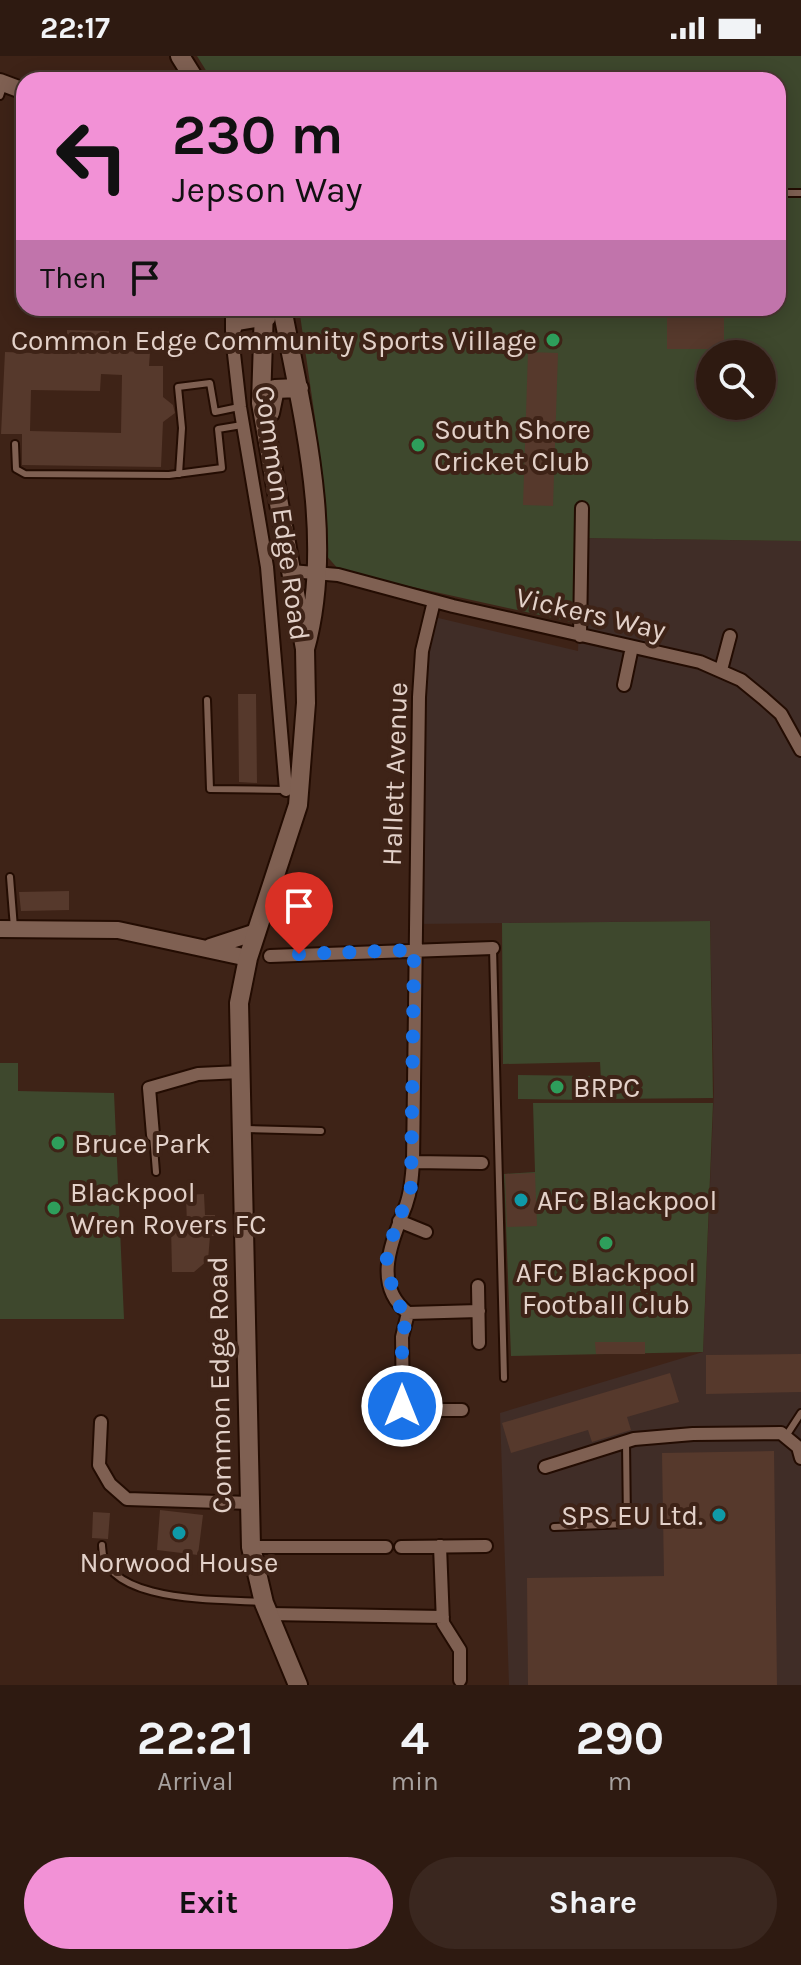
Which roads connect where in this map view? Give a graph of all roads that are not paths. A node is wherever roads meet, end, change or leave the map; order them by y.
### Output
1 (232, 316) edge
2 (258, 316) edge
3 (263, 316) edge
4 (284, 316) edge
5 (232, 331) junction
6 (299, 388) junction
7 (240, 407) junction
8 (242, 425) junction
9 (15, 444) dead end
10 (273, 465) junction
11 (179, 474) junction
12 (582, 508) dead end
13 (291, 571) junction
14 (316, 573) junction
15 (338, 575) junction
16 (434, 601) junction
17 (580, 636) junction
18 (730, 636) dead end
19 (632, 647) junction
20 (305, 649) junction
21 (721, 670) junction
22 (624, 685) dead end
23 (207, 700) dead end
24 (280, 703) junction
25 (306, 703) junction
26 (801, 750) edge
27 (286, 790) joint
28 (10, 877) dead end
29 (7, 929) edge
30 (256, 932) junction
31 (205, 948) junction
32 (493, 948) joint
33 (414, 950) junction
34 (270, 956) dead end
35 (248, 958) junction
36 (240, 1072) junction
37 (241, 1129) junction
38 (321, 1131) dead end
39 (153, 1135) joint
40 (413, 1162) junction
41 (482, 1163) dead end
42 (156, 1172) dead end
43 (399, 1221) junction
44 (426, 1232) dead end
45 (478, 1286) dead end
46 (479, 1311) junction
47 (408, 1313) junction
48 (479, 1343) dead end
49 (504, 1378) dead end
50 (462, 1410) dead end
51 (801, 1413) edge
52 (101, 1422) dead end
53 (786, 1436) junction
54 (626, 1442) junction
55 (800, 1450) edge
56 (545, 1467) dead end
57 (250, 1503) junction
58 (554, 1527) dead end
59 (102, 1545) dead end
60 (440, 1546) junction
61 (486, 1546) dead end
62 (251, 1547) junction
63 (386, 1547) dead end
64 (401, 1547) dead end
65 (267, 1608) junction
66 (443, 1617) junction
67 (460, 1680) dead end
68 (298, 1685) edge

1 - 5 street, Common Edge Road
2 - 5 street, Common Edge Road
3 - 10 main road, Common Edge Road
4 - 6 main road, Common Edge Road
5 - 7 street, Common Edge Road
6 - 10 main road
6 - 14 main road, Common Edge Road
7 - 8 street, Common Edge Road
7 - 11 lane
8 - 11 lane
8 - 24 street, Common Edge Road
9 - 11 lane
10 - 13 main road, Common Edge Road
12 - 17 street
13 - 14 street
13 - 20 main road, Common Edge Road
14 - 15 street, Vickers Way
14 - 15 street
14 - 20 main road, Common Edge Road
15 - 16 street, Vickers Way
16 - 17 street, Vickers Way
16 - 33 street, Hallett Avenue
17 - 19 street, Vickers Way
18 - 21 street
19 - 21 street, Vickers Way
19 - 22 street
20 - 25 main road, Common Edge Road
21 - 26 street, Vickers Way
23 - 27 lane
24 - 25 street
24 - 27 street, Common Edge Road
25 - 30 main road, Common Edge Road
28 - 29 lane
29 - 31 street
30 - 31 street
30 - 35 main road, Common Edge Road
31 - 35 street
32 - 33 street
32 - 49 lane
33 - 34 street
33 - 40 street, Hallett Avenue
35 - 36 main road, Common Edge Road
36 - 37 main road, Common Edge Road
36 - 39 street
37 - 38 lane
37 - 57 main road, Common Edge Road
39 - 42 lane
40 - 41 street
40 - 43 street, Hallett Avenue
43 - 44 street
43 - 47 street, Hallett Avenue
45 - 46 street
46 - 47 street
46 - 48 street
47 - 50 street
51 - 53 lane
52 - 57 street
53 - 54 street
53 - 55 street
54 - 56 street
54 - 58 lane
57 - 62 main road, Common Edge Road
59 - 65 lane
60 - 61 street
60 - 64 street
60 - 66 street
62 - 63 street, Common Edge Road
62 - 65 main road, Common Edge Road
65 - 66 street
65 - 68 main road, Common Edge Road
66 - 67 street

